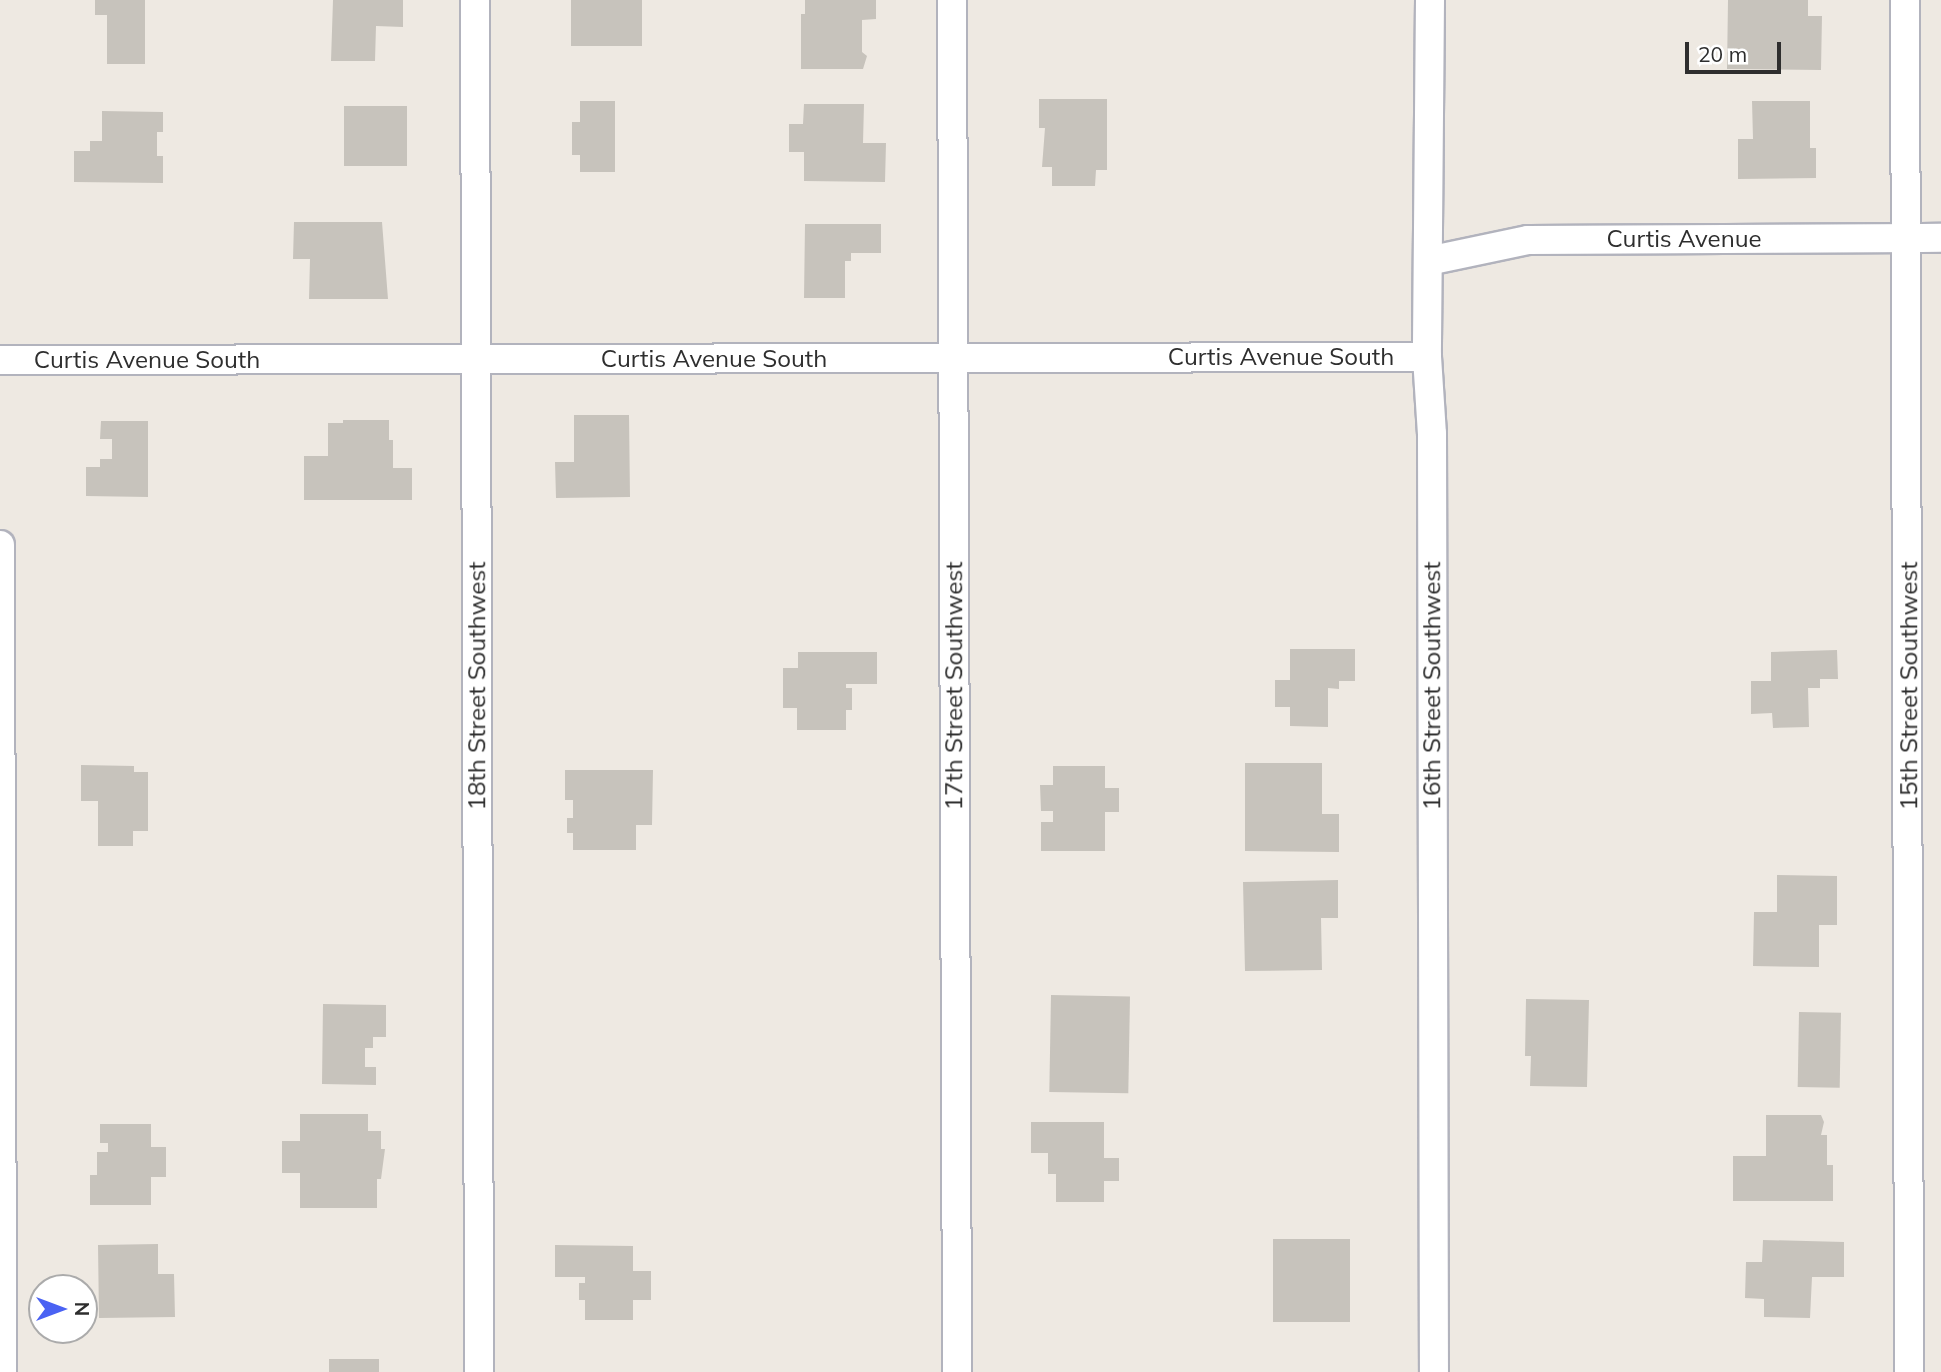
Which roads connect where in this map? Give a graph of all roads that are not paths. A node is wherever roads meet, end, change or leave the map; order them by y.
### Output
1 (475, 0) edge
2 (952, 0) edge
3 (1430, 0) edge
4 (1905, 0) edge
5 (1908, 238) junction
6 (1941, 238) edge
7 (1428, 261) junction
8 (1427, 357) junction
9 (953, 358) junction
10 (475, 359) junction
11 (0, 360) edge
12 (0, 545) edge
13 (2, 1372) edge
14 (479, 1372) edge
15 (957, 1372) edge
16 (1434, 1372) edge
17 (1909, 1372) edge

1 - 10 street, 18th Street Southwest
2 - 9 street, 17th Street Southwest
3 - 7 street, 16th Street Southwest
4 - 5 street, 15th Street Southwest
5 - 6 street, Curtis Avenue
5 - 7 street, Curtis Avenue
5 - 17 street, 15th Street Southwest
7 - 8 street, 16th Street Southwest
8 - 9 street, Curtis Avenue South
8 - 16 street, 16th Street Southwest
9 - 10 street, Curtis Avenue South
9 - 15 street, 17th Street Southwest
10 - 11 street, Curtis Avenue South
10 - 14 street, 18th Street Southwest
12 - 13 street

